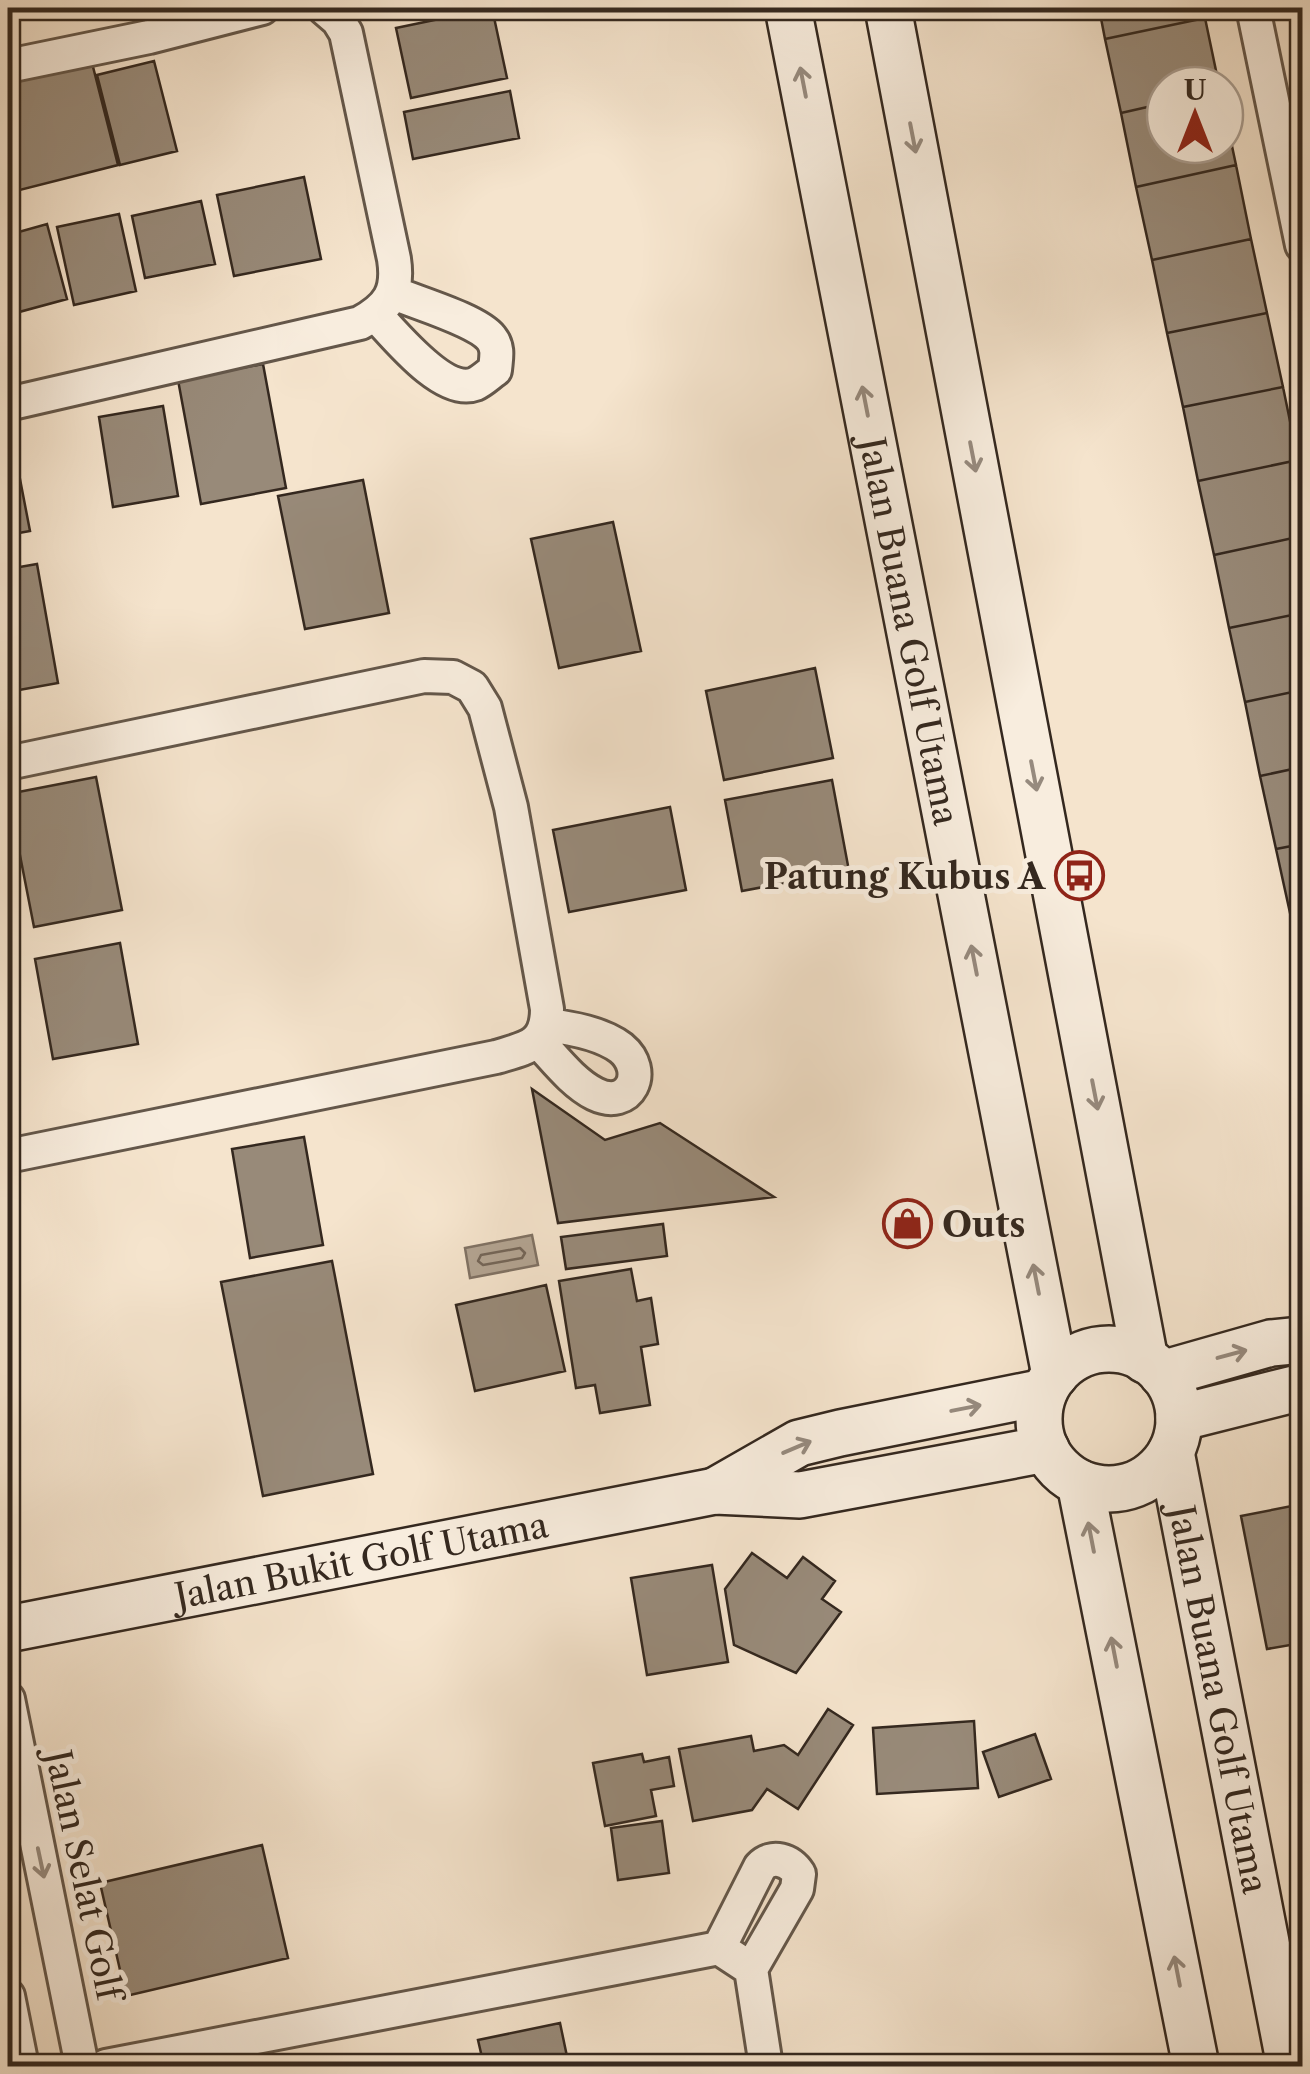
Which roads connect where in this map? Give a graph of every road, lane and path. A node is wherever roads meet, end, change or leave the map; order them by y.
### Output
1 (262, 8) edge
2 (788, 8) edge
3 (888, 8) edge
4 (1253, 8) edge
5 (339, 12) edge
6 (8, 66) edge
7 (1293, 147) edge
8 (1302, 246) edge
9 (8, 404) edge
10 (8, 763) edge
11 (8, 1156) edge
12 (1302, 1340) edge
13 (1154, 1367) junction
14 (1050, 1383) junction
15 (1302, 1388) edge
16 (1175, 1435) junction
17 (1046, 1449) junction
18 (1080, 1483) junction
19 (715, 1492) junction
20 (8, 1629) edge
21 (8, 1699) edge
22 (719, 1948) junction
23 (750, 1968) junction
24 (8, 1996) edge
25 (22, 2066) edge
26 (82, 2066) edge
27 (106, 2066) edge
28 (766, 2066) edge
29 (1196, 2066) edge
30 (1290, 2066) edge

1 - 6 street
14 -> 2 main road, Jalan Buana Golf Utama
3 -> 13 main road
4 - 7 street
5 - 9 street
7 - 8 street
10 - 11 street
13 -> 12 main road
13 - 14 main road
13 - 16 main road
14 - 17 main road
19 -> 14 main road, Jalan Bukit Golf Utama
15 - 16 main road
16 - 18 main road
16 - 30 main road, Jalan Buana Golf Utama
17 - 18 main road
17 - 19 main road, Jalan Bukit Golf Utama
29 -> 18 main road
19 - 20 main road, Jalan Bukit Golf Utama
21 -> 26 street, Jalan Selat Golf
22 - 23 street
22 - 23 street
22 - 27 street
23 - 28 street
24 - 25 street

